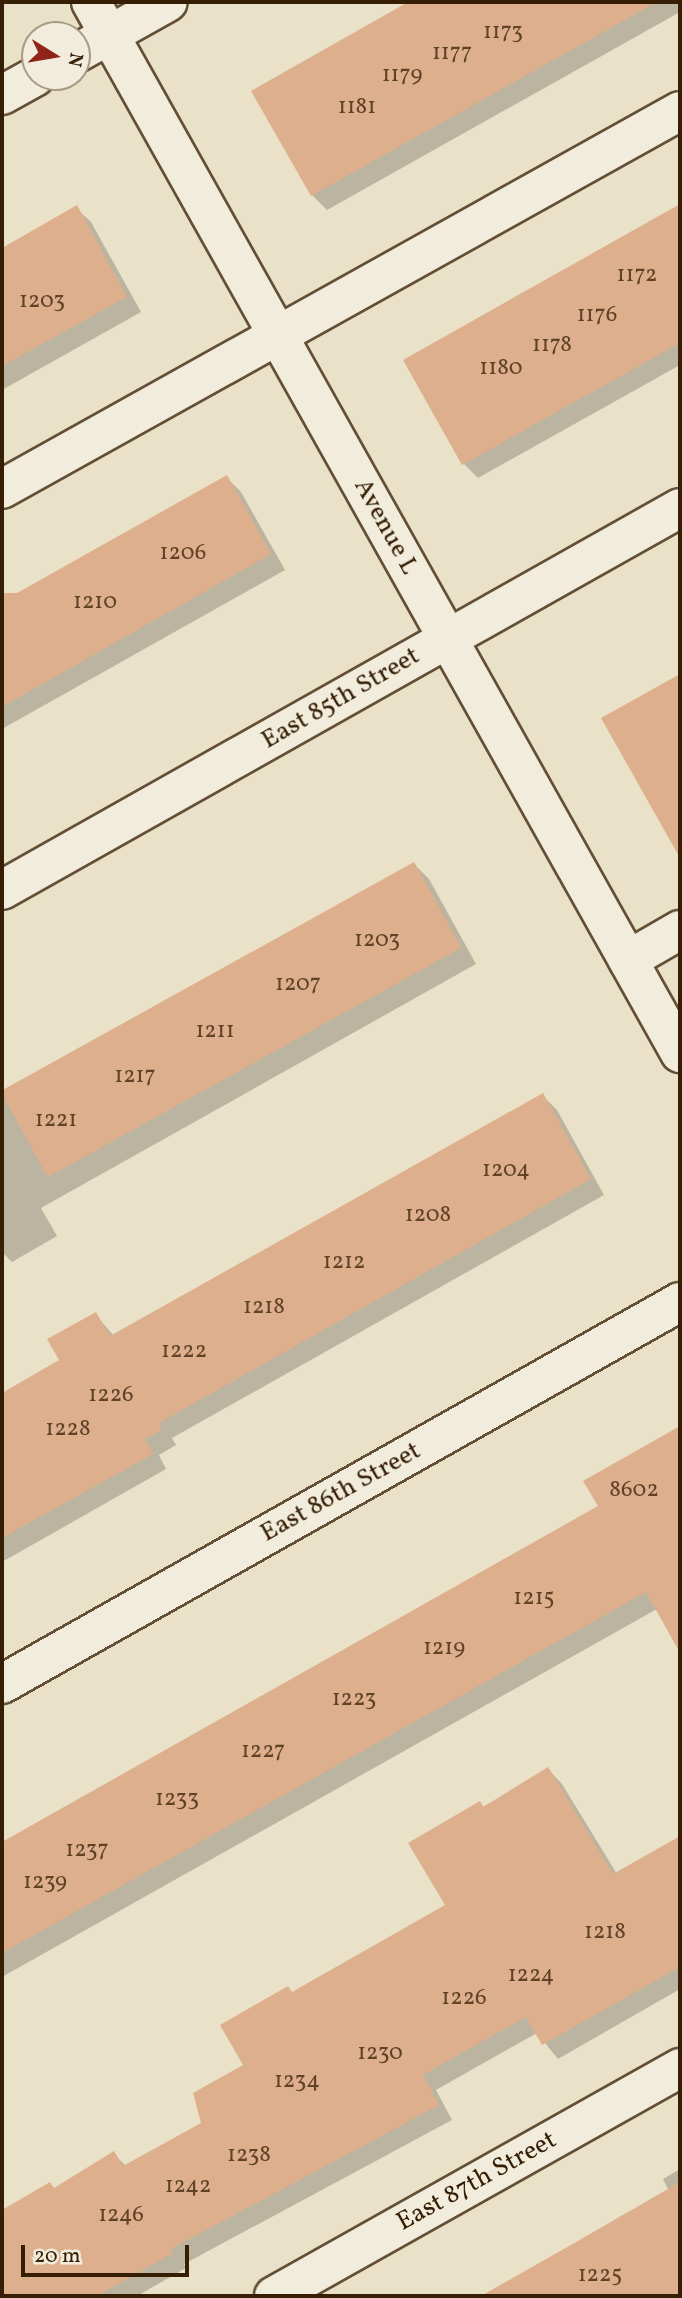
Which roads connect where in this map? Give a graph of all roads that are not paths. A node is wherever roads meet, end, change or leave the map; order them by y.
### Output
1 (90, 2) edge
2 (168, 2) edge
3 (93, 44) edge
4 (21, 85) edge
5 (2, 95) edge
6 (680, 111) edge
7 (277, 335) junction
8 (2, 489) edge
9 (680, 508) edge
10 (445, 639) junction
11 (2, 890) edge
12 (680, 930) edge
13 (628, 960) junction
14 (680, 1053) edge
15 (680, 1303) edge
16 (2, 1684) edge
17 (680, 2068) edge
18 (274, 2296) edge

1 - 3 street, Avenue L
2 - 3 street
3 - 7 street, Avenue L
4 - 5 street
6 - 7 street
7 - 8 street
7 - 10 street, Avenue L
9 - 10 street, East 85th Street
10 - 11 street, East 85th Street
10 - 13 street, Avenue L
12 - 13 street
13 - 14 street, Avenue L
15 - 16 street, East 86th Street
17 - 18 street, East 87th Street

